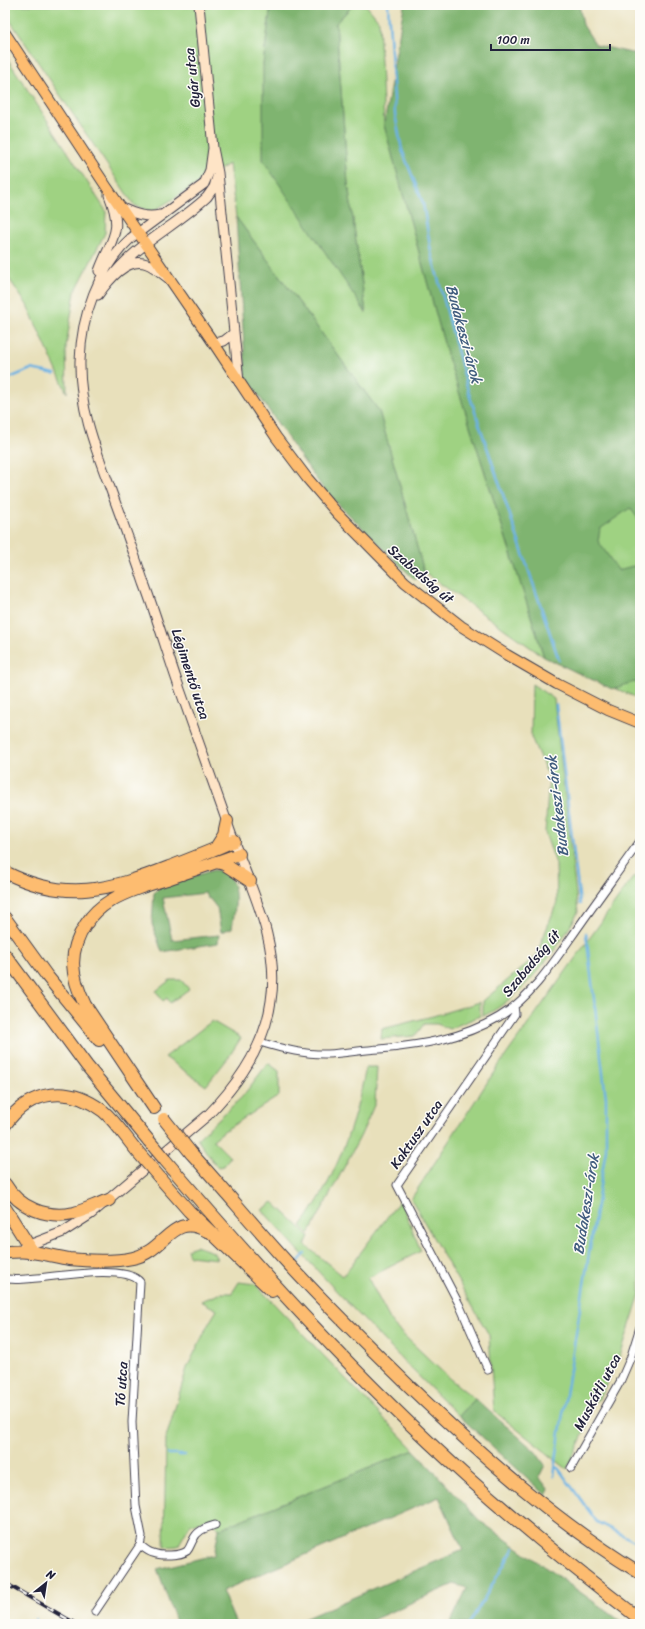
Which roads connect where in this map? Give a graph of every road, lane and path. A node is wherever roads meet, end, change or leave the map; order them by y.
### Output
1 (199, 5) edge
2 (5, 33) edge
3 (213, 148) junction
4 (218, 173) junction
5 (106, 186) junction
6 (122, 208) junction
7 (162, 215) junction
8 (138, 232) junction
9 (146, 244) junction
10 (168, 278) junction
11 (110, 279) junction
12 (89, 306) junction
13 (234, 333) junction
14 (214, 343) junction
15 (238, 382) junction
16 (640, 724) edge
17 (227, 821) junction
18 (234, 841) junction
19 (640, 841) edge
20 (215, 849) junction
21 (239, 854) junction
22 (216, 862) junction
23 (5, 872) edge
24 (250, 881) junction
25 (5, 918) edge
26 (5, 956) edge
27 (514, 1006) junction
28 (260, 1042) junction
29 (154, 1108) junction
30 (5, 1125) edge
31 (5, 1184) edge
32 (109, 1200) junction
33 (5, 1208) edge
34 (213, 1235) junction
35 (29, 1246) junction
36 (5, 1252) edge
37 (5, 1279) edge
38 (265, 1279) junction
39 (640, 1326) edge
40 (488, 1370) dead end
41 (571, 1468) dead end
42 (216, 1525) dead end
43 (140, 1545) junction
44 (640, 1573) edge
45 (95, 1612) dead end
46 (640, 1619) edge

1 - 3 main road, Gyár utca
2 - 5 main road, Szabadság út
3 - 4 main road, Gyár utca
3 - 7 main road, Gyár utca
4 - 9 main road
4 - 13 main road, Gyár utca
5 - 6 main road, Szabadság út
5 - 12 main road
6 - 7 main road
6 - 8 main road, Szabadság út
7 - 8 main road, Gyár utca
8 - 9 main road, Szabadság út
8 - 12 main road, Légimentő utca
9 - 10 main road, Szabadság út
9 - 11 main road
10 - 11 main road
10 - 14 main road, Szabadság út
11 - 12 main road
12 - 17 main road, Légimentő utca
13 - 14 main road
13 - 15 main road, Gyár utca
14 - 15 main road, Szabadság út
15 - 16 main road, Szabadság út
17 - 18 main road, Légimentő utca
17 - 20 highway
18 - 20 highway
18 - 21 main road, Légimentő utca
19 - 27 street, Szabadság út
20 - 23 highway
21 - 22 highway
21 - 24 main road, Légimentő utca
22 - 24 highway
22 - 29 highway
24 - 28 main road, Légimentő utca
25 - 29 highway
26 - 38 highway, bridge
27 - 28 street, Szabadság út
27 - 40 street, Kaktusz utca
28 - 32 main road, Légimentő utca
29 - 44 highway, bridge
30 - 34 highway, bridge
31 - 32 highway
32 - 35 main road, Légimentő utca
33 - 35 highway
34 - 36 highway
34 - 38 highway
35 - 36 main road, Légimentő utca
37 - 43 street, Tó utca
38 - 46 highway
39 - 41 street, Muskátli utca
42 - 43 street
43 - 45 street

